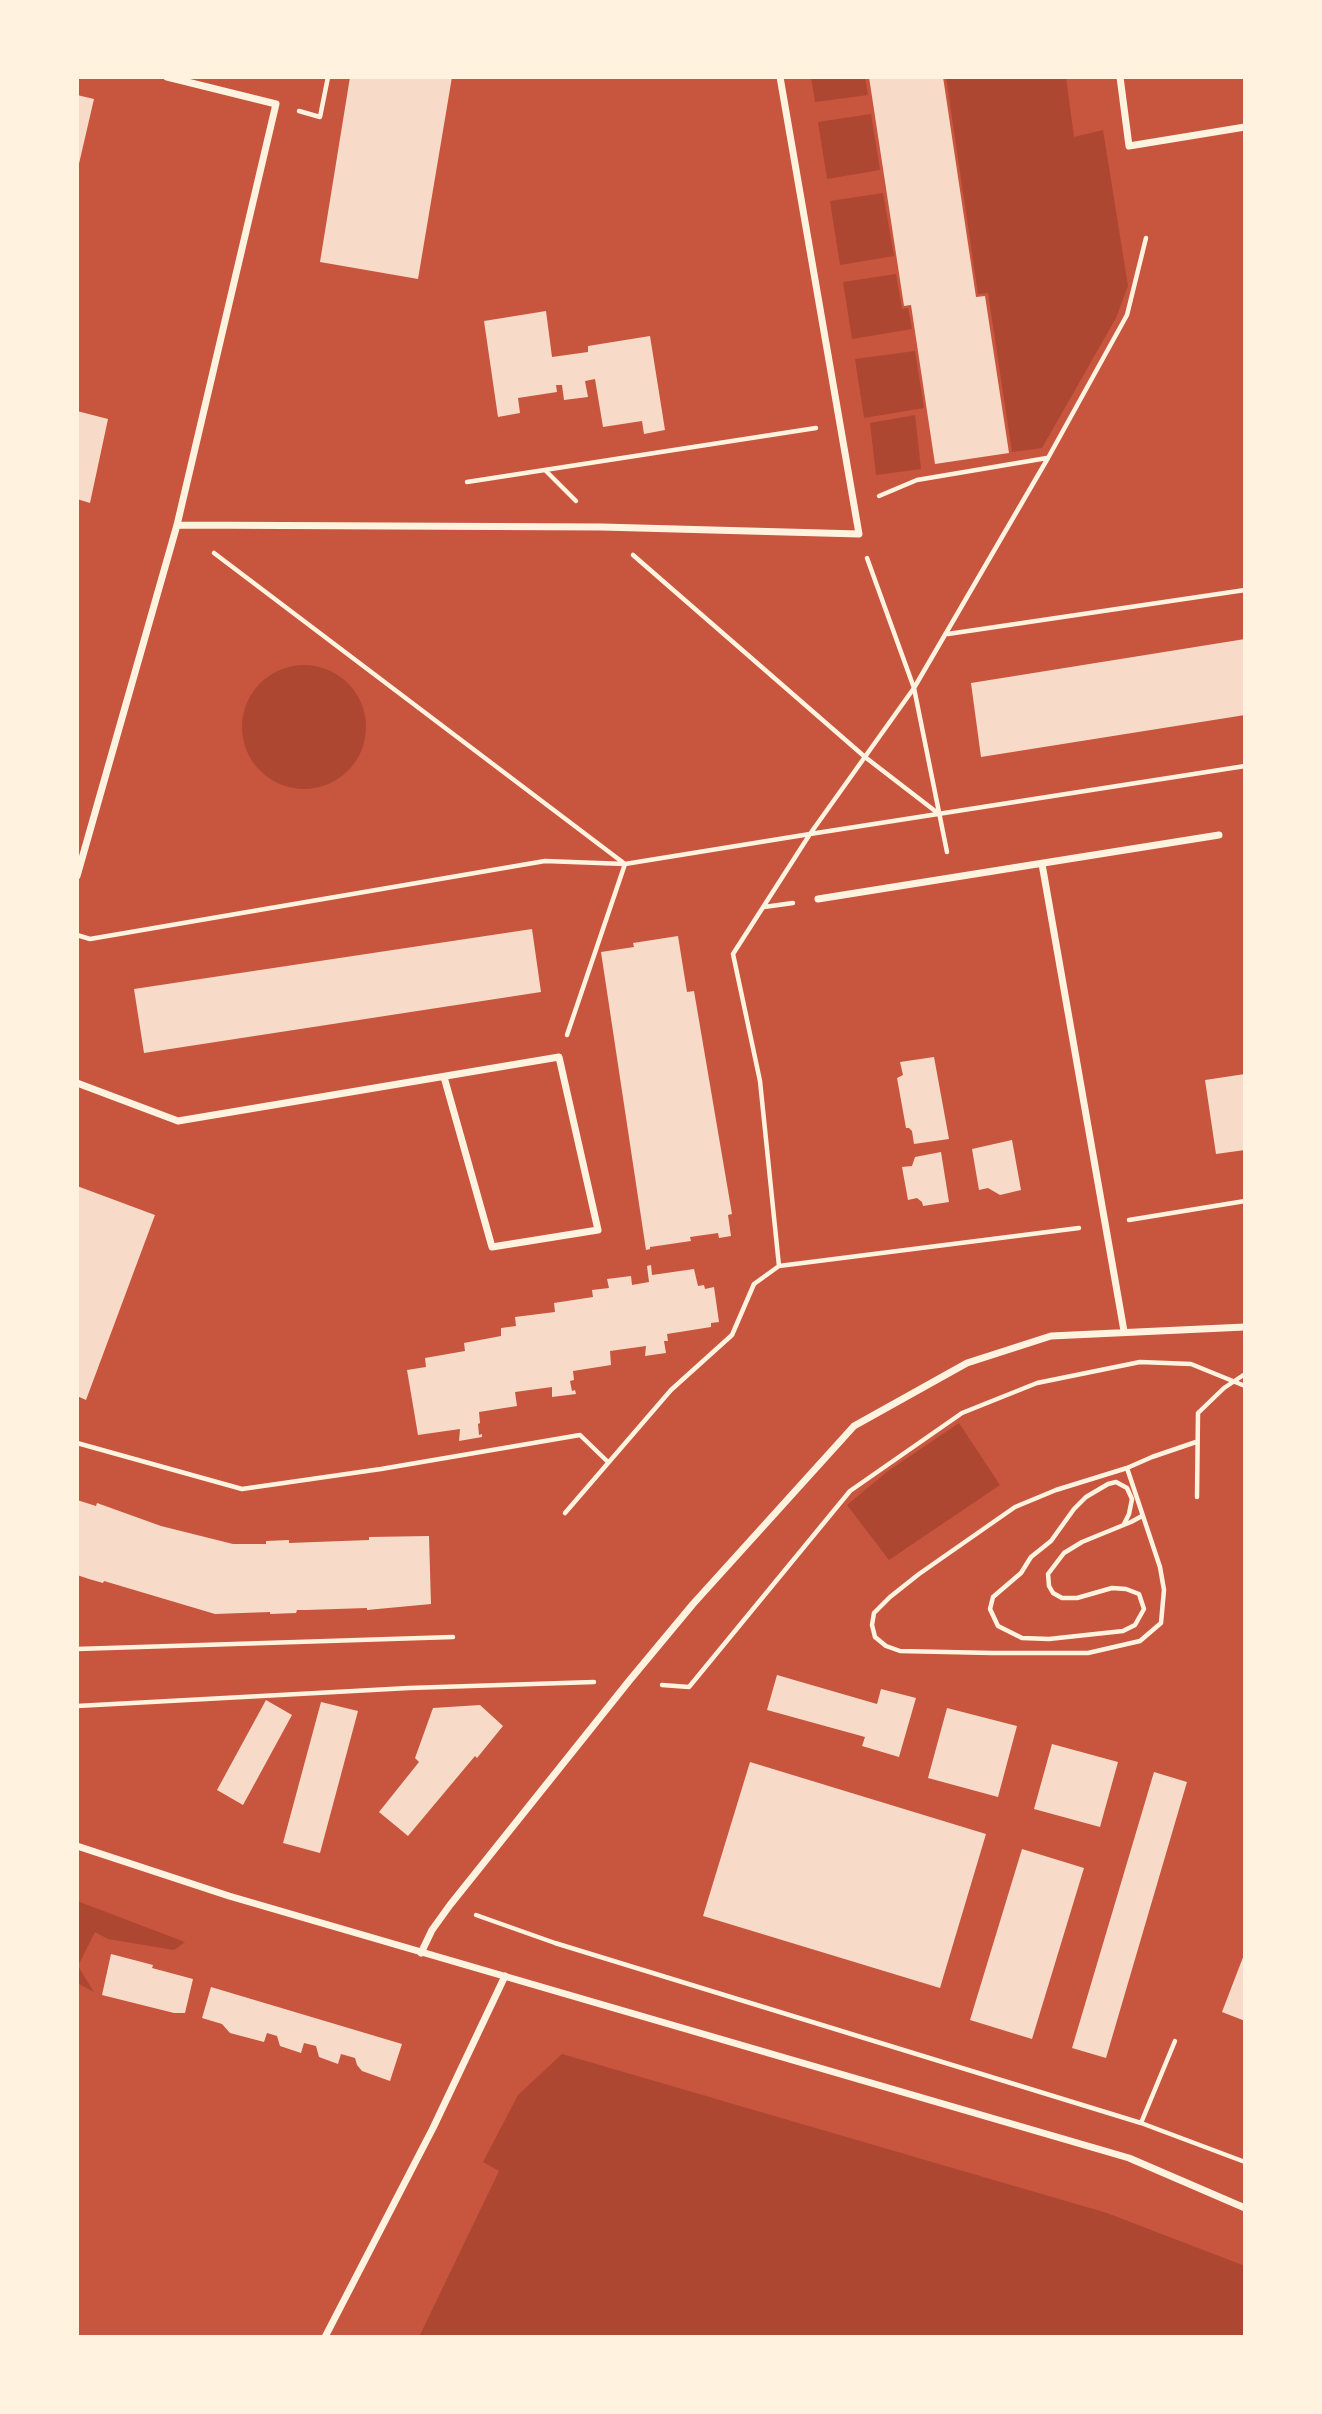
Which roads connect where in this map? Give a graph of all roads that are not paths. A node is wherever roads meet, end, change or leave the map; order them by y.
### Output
1 (167, 77) edge
2 (780, 77) edge
3 (1120, 77) edge
4 (1245, 127) edge
5 (177, 525) junction
6 (1219, 835) dead end
7 (1042, 864) junction
8 (77, 876) edge
9 (818, 899) dead end
10 (444, 1077) junction
11 (77, 1083) edge
12 (1245, 1327) edge
13 (1124, 1331) junction
14 (77, 1846) edge
15 (421, 1953) junction
16 (505, 1976) junction
17 (1245, 2208) edge
18 (325, 2337) edge

1 - 5 street
2 - 5 street
3 - 4 street
5 - 8 street
6 - 7 street
7 - 9 street
7 - 13 street
10 - 10 street
10 - 11 street
12 - 13 street
13 - 15 street
14 - 15 street
15 - 16 street
16 - 17 street
16 - 18 street

